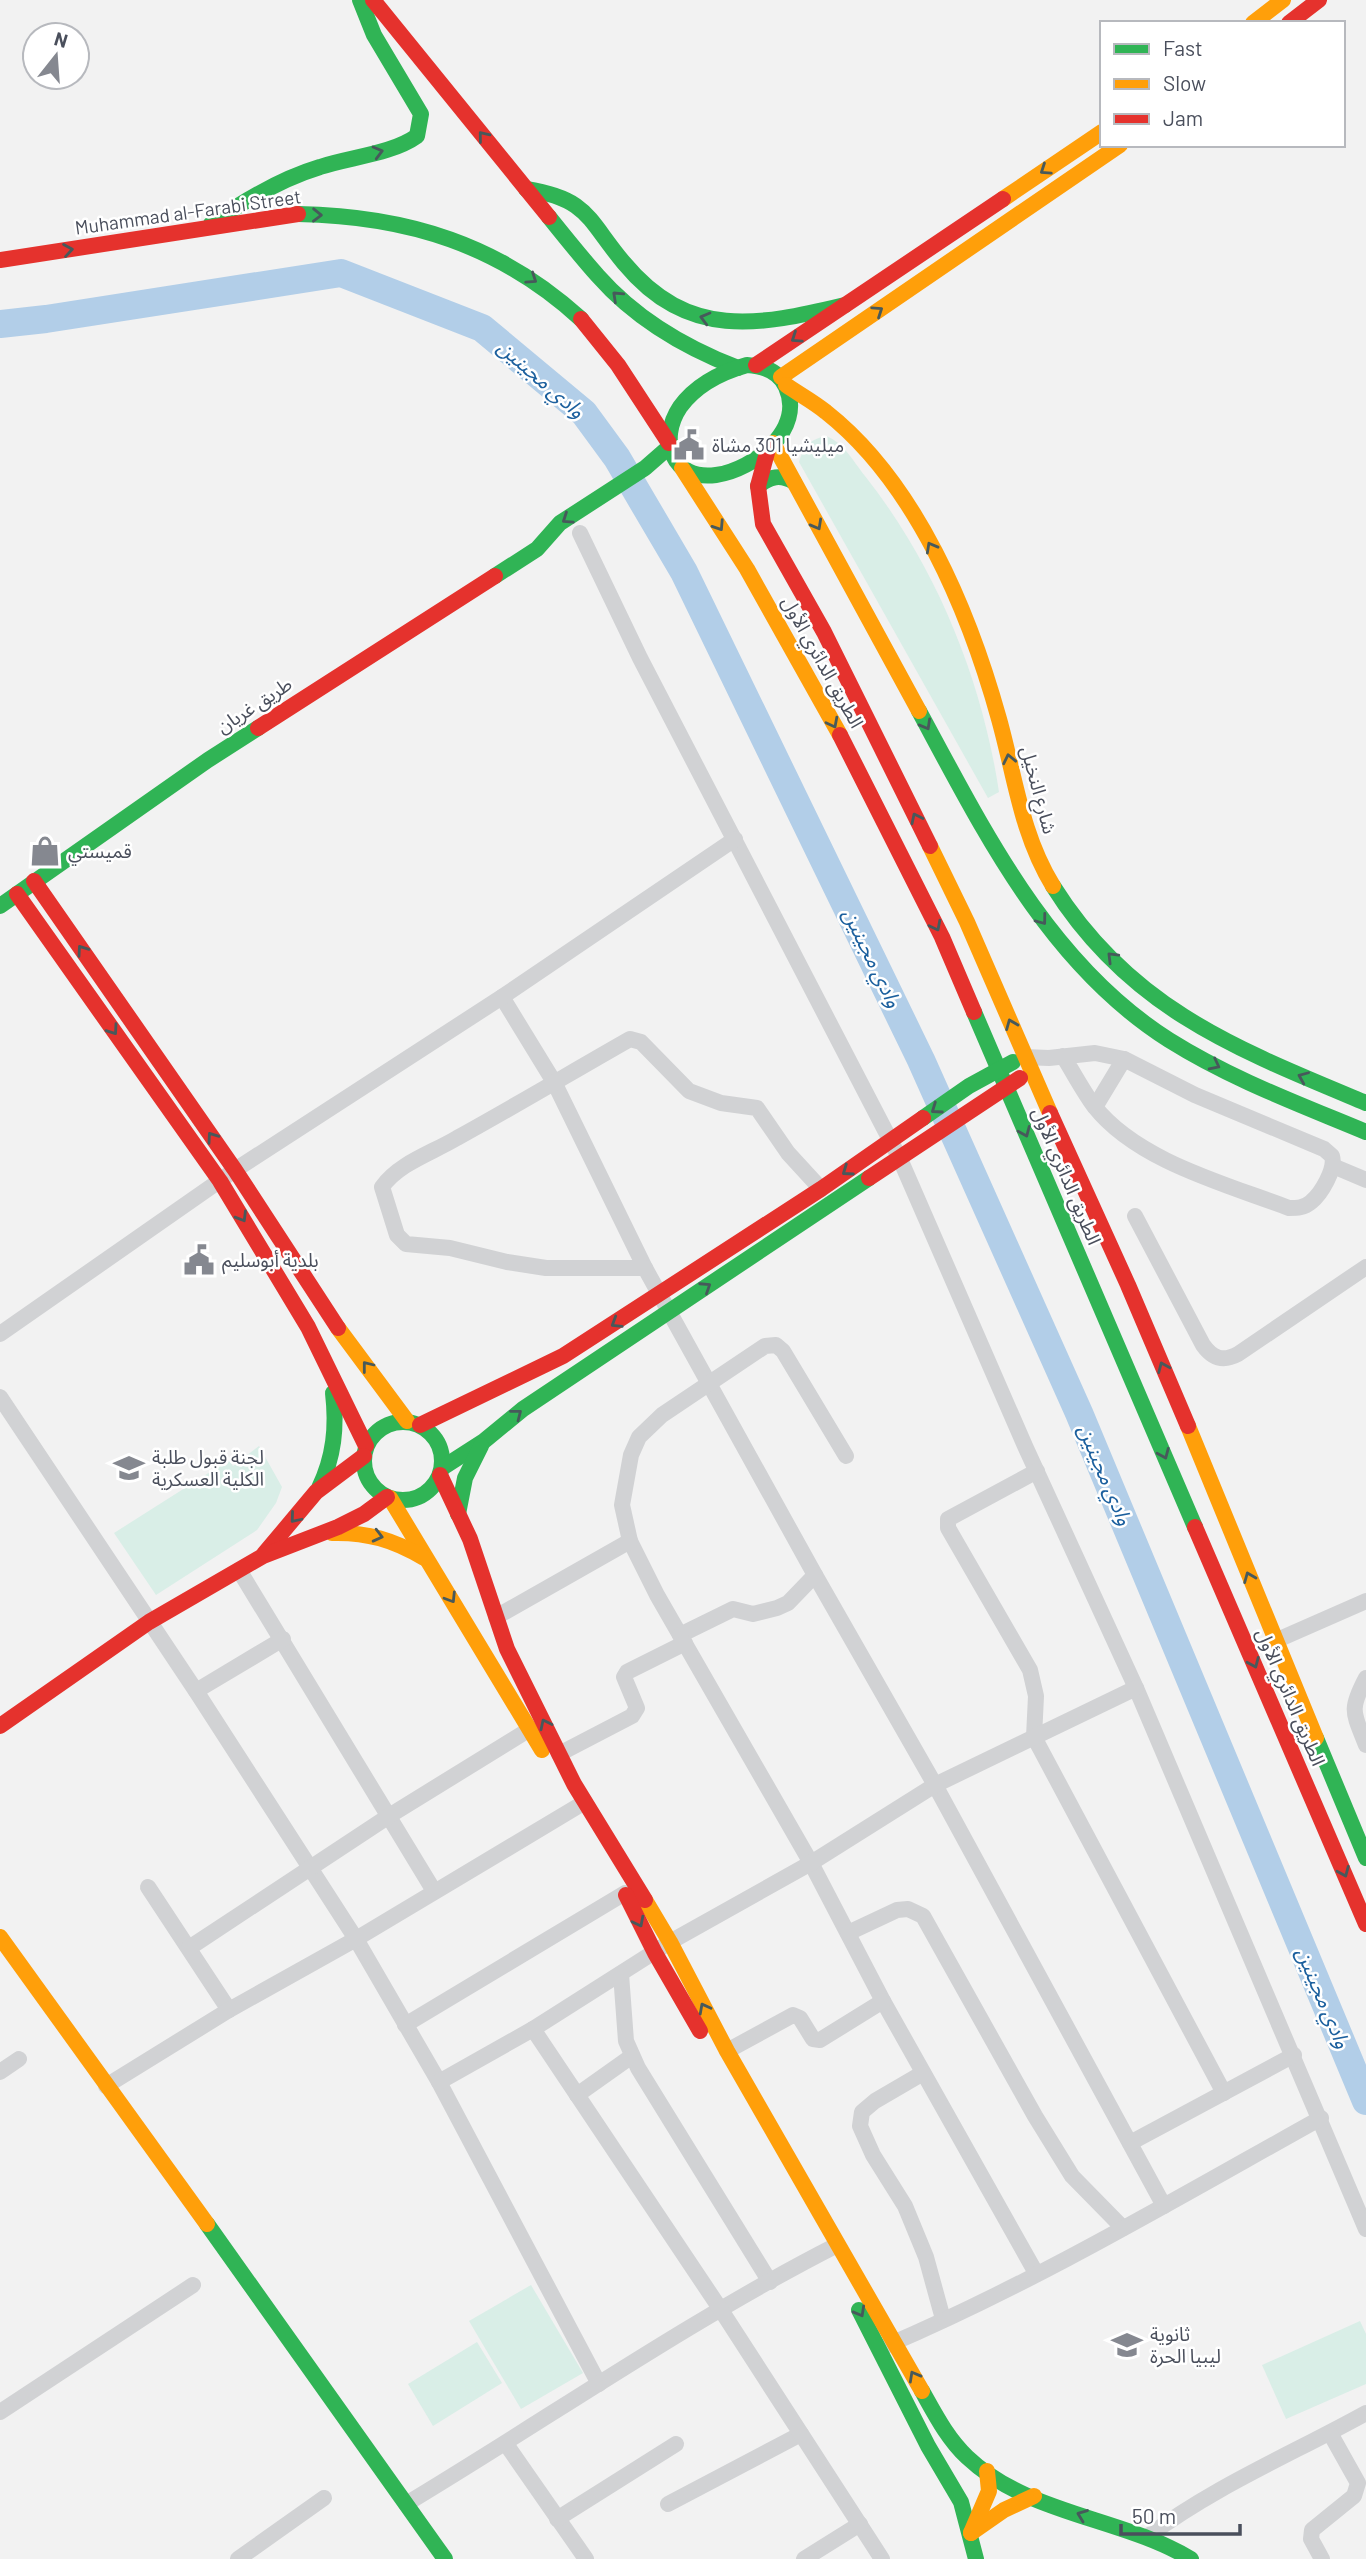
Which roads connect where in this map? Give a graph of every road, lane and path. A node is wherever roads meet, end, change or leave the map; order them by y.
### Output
1 (360, 0) edge
2 (373, 0) edge
3 (1283, 0) edge
4 (1319, 0) edge
5 (1256, 21) edge
6 (1292, 21) edge
7 (1100, 133) edge
8 (1117, 147) edge
9 (526, 189) junction
10 (205, 228) junction
11 (0, 260) edge
12 (845, 305) junction
13 (756, 365) junction
14 (738, 368) junction
15 (783, 381) junction
16 (669, 445) junction
17 (771, 446) junction
18 (677, 470) junction
19 (794, 482) junction
20 (758, 486) junction
21 (585, 529) joint
22 (537, 549) junction
23 (734, 839) junction
24 (34, 881) junction
25 (17, 894) junction
26 (0, 906) edge
27 (502, 997) junction
28 (1056, 1057) junction
29 (1124, 1059) junction
30 (1027, 1064) junction
31 (998, 1070) junction
32 (554, 1082) junction
33 (1006, 1087) junction
34 (1366, 1103) edge
35 (1095, 1107) junction
36 (1366, 1132) edge
37 (897, 1137) junction
38 (907, 1155) junction
39 (1333, 1166) junction
40 (236, 1170) junction
41 (1366, 1180) edge
42 (220, 1181) junction
43 (821, 1189) junction
44 (1135, 1216) dead end
45 (1366, 1267) edge
46 (645, 1268) junction
47 (660, 1295) junction
48 (669, 1311) junction
49 (0, 1334) edge
50 (331, 1376) junction
51 (708, 1382) junction
52 (0, 1397) edge
53 (413, 1423) junction
54 (484, 1441) junction
55 (365, 1451) junction
56 (846, 1456) dead end
57 (441, 1471) junction
58 (1037, 1471) junction
59 (316, 1492) junction
60 (388, 1497) junction
61 (458, 1514) junction
62 (321, 1534) junction
63 (630, 1541) junction
64 (263, 1556) junction
65 (428, 1561) junction
66 (239, 1570) junction
67 (815, 1575) junction
68 (1366, 1601) edge
69 (496, 1616) junction
70 (149, 1622) junction
71 (283, 1639) junction
72 (682, 1639) junction
73 (1275, 1641) junction
74 (1366, 1678) edge
75 (1136, 1688) junction
76 (196, 1691) junction
77 (0, 1726) edge
78 (530, 1729) junction
79 (1034, 1737) junction
80 (1366, 1745) edge
81 (559, 1754) junction
82 (935, 1785) junction
83 (580, 1804) junction
84 (389, 1816) junction
85 (1366, 1858) edge
86 (811, 1863) junction
87 (310, 1868) junction
88 (148, 1887) dead end
89 (434, 1891) junction
90 (625, 1893) junction
91 (1366, 1924) edge
92 (848, 1933) junction
93 (0, 1937) edge
94 (356, 1939) junction
95 (670, 1941) junction
96 (189, 1948) junction
97 (655, 1953) junction
98 (621, 1974) junction
99 (883, 2001) junction
100 (229, 2010) junction
101 (405, 2025) junction
102 (533, 2029) junction
103 (727, 2051) junction
104 (1294, 2055) junction
105 (632, 2056) junction
106 (19, 2059) dead end
107 (0, 2072) edge
108 (923, 2073) junction
109 (439, 2082) junction
110 (106, 2086) junction
111 (1224, 2093) junction
112 (577, 2095) junction
113 (1321, 2118) junction
114 (1130, 2143) junction
115 (1164, 2206) junction
116 (1122, 2228) junction
117 (1366, 2229) edge
118 (831, 2248) junction
119 (1036, 2273) junction
120 (770, 2282) junction
121 (193, 2285) dead end
122 (721, 2311) junction
123 (943, 2319) junction
124 (888, 2346) junction
125 (599, 2384) junction
126 (0, 2413) edge
127 (1366, 2413) edge
128 (1330, 2433) junction
129 (801, 2434) junction
130 (506, 2444) junction
131 (677, 2444) dead end
132 (987, 2471) junction
133 (1034, 2496) junction
134 (324, 2498) dead end
135 (406, 2504) junction
136 (668, 2504) dead end
137 (557, 2519) junction
138 (860, 2524) junction
139 (971, 2533) junction
140 (1147, 2537) junction
141 (238, 2559) edge
142 (444, 2559) edge
143 (586, 2559) edge
144 (804, 2559) edge
145 (883, 2559) edge
146 (976, 2559) edge
147 (1191, 2559) edge
148 (1322, 2559) edge

10 -> 1 main road
9 -> 2 main road
3 - 5 main road
4 - 6 main road
7 -> 12 main road
15 -> 8 main road
12 -> 9 main road
14 -> 9 main road
11 -> 10 main road, Muhammad al-Farabi Street
10 -> 16 main road, Muhammad al-Farabi Street
12 -> 13 main road
13 - 14 main road
13 - 15 main road
14 - 16 main road
15 - 17 main road
34 -> 15 main road, شارع النخيل
16 - 18 main road
16 -> 22 main road, طريق غريان
17 - 18 main road
17 - 19 main road
17 - 20 main road, الطريق الدائري الأول
18 -> 31 main road, الطريق الدائري الأول
19 - 20 main road
19 -> 36 main road
30 -> 20 main road, الطريق الدائري الأول
21 - 22 main road, طريق غريان
21 - 23 street
22 - 24 main road, طريق غريان
23 - 27 street
23 - 37 street
24 - 25 main road, طريق غريان
40 -> 24 main road
25 - 26 main road, طريق غريان
25 -> 42 main road
27 - 32 street
27 - 40 street
28 - 29 street
28 - 30 street
28 - 35 street
29 - 35 street
29 - 39 street
30 - 31 main road
30 - 33 main road
73 -> 30 main road, الطريق الدائري الأول
31 - 33 main road, الطريق الدائري الأول
31 -> 37 main road
32 - 43 street
32 - 46 street
32 - 46 street
33 - 38 main road
33 -> 91 main road, الطريق الدائري الأول
35 - 39 street
37 - 38 street
37 -> 43 main road
48 -> 38 main road
38 - 58 street
39 - 41 street
40 - 42 street
53 -> 40 main road
42 - 49 street
42 -> 50 main road
43 - 47 main road
44 - 45 street
46 - 47 street
47 - 48 street
47 -> 53 main road
48 - 51 street
54 -> 48 main road
50 - 55 main road
50 - 59 main road
51 - 56 street
51 - 63 street
51 - 67 street
52 - 70 street
53 - 55 main road
53 - 57 main road
54 - 57 main road
54 - 61 main road
55 - 59 main road
55 - 60 main road
57 - 60 main road
57 - 61 main road
58 - 75 street
58 - 79 street
59 -> 64 main road
60 - 62 main road
60 - 65 main road
61 - 69 main road
62 - 64 main road
62 -> 65 main road
63 - 69 street
63 - 72 street
64 - 66 main road
65 -> 78 main road
66 - 70 main road
66 - 71 street
67 - 72 street
67 - 82 street
68 - 73 street
81 -> 69 main road
70 - 76 street
70 - 77 main road
71 - 76 street
71 - 84 street
72 - 81 street
72 - 86 street
73 - 85 main road, الطريق الدائري الأول
74 - 80 street
75 - 79 street
75 - 104 street
76 - 87 street
78 - 83 main road
78 - 84 street
79 - 82 street
79 - 111 street
81 - 83 main road
82 - 86 street
82 - 114 street
83 - 89 street
83 - 90 main road
83 - 95 main road
84 - 87 street
84 - 89 street
86 - 92 street
86 - 95 street
87 - 94 street
87 - 96 street
88 - 96 street
89 - 94 street
90 -> 97 main road
90 - 101 street
92 - 99 street
92 - 116 street
93 - 110 main road
94 - 100 street
94 - 101 street
95 - 97 street
103 -> 95 main road
96 - 100 street
97 - 98 street
97 - 118 main road
98 - 102 street
98 - 105 street
99 - 103 street
99 - 108 street
100 - 110 street
101 - 109 street
102 - 109 street
102 - 112 street
103 - 118 main road
104 - 111 street
104 - 113 street
105 - 112 street
105 - 120 street
106 - 107 street
108 - 119 street
108 - 123 street
109 - 125 street
110 - 135 main road
111 - 114 street
112 - 122 street
113 - 115 street
113 - 117 street
114 - 115 street
115 - 116 street
116 - 119 street
118 - 120 street
118 - 124 main road
119 - 123 street
120 - 122 street
121 - 126 street
122 - 125 street
122 - 129 street
123 - 124 street
132 -> 124 main road
124 - 139 main road
125 - 130 street
127 - 128 street
128 - 140 street
128 - 148 street
129 - 136 street
129 - 138 street
130 - 135 street
130 - 137 street
131 - 137 street
132 - 133 main road
132 - 139 main road
133 - 139 main road
140 -> 133 main road
134 - 141 street
135 - 142 main road
137 - 143 street
138 - 144 street
138 - 145 street
139 - 146 main road
140 - 147 main road

